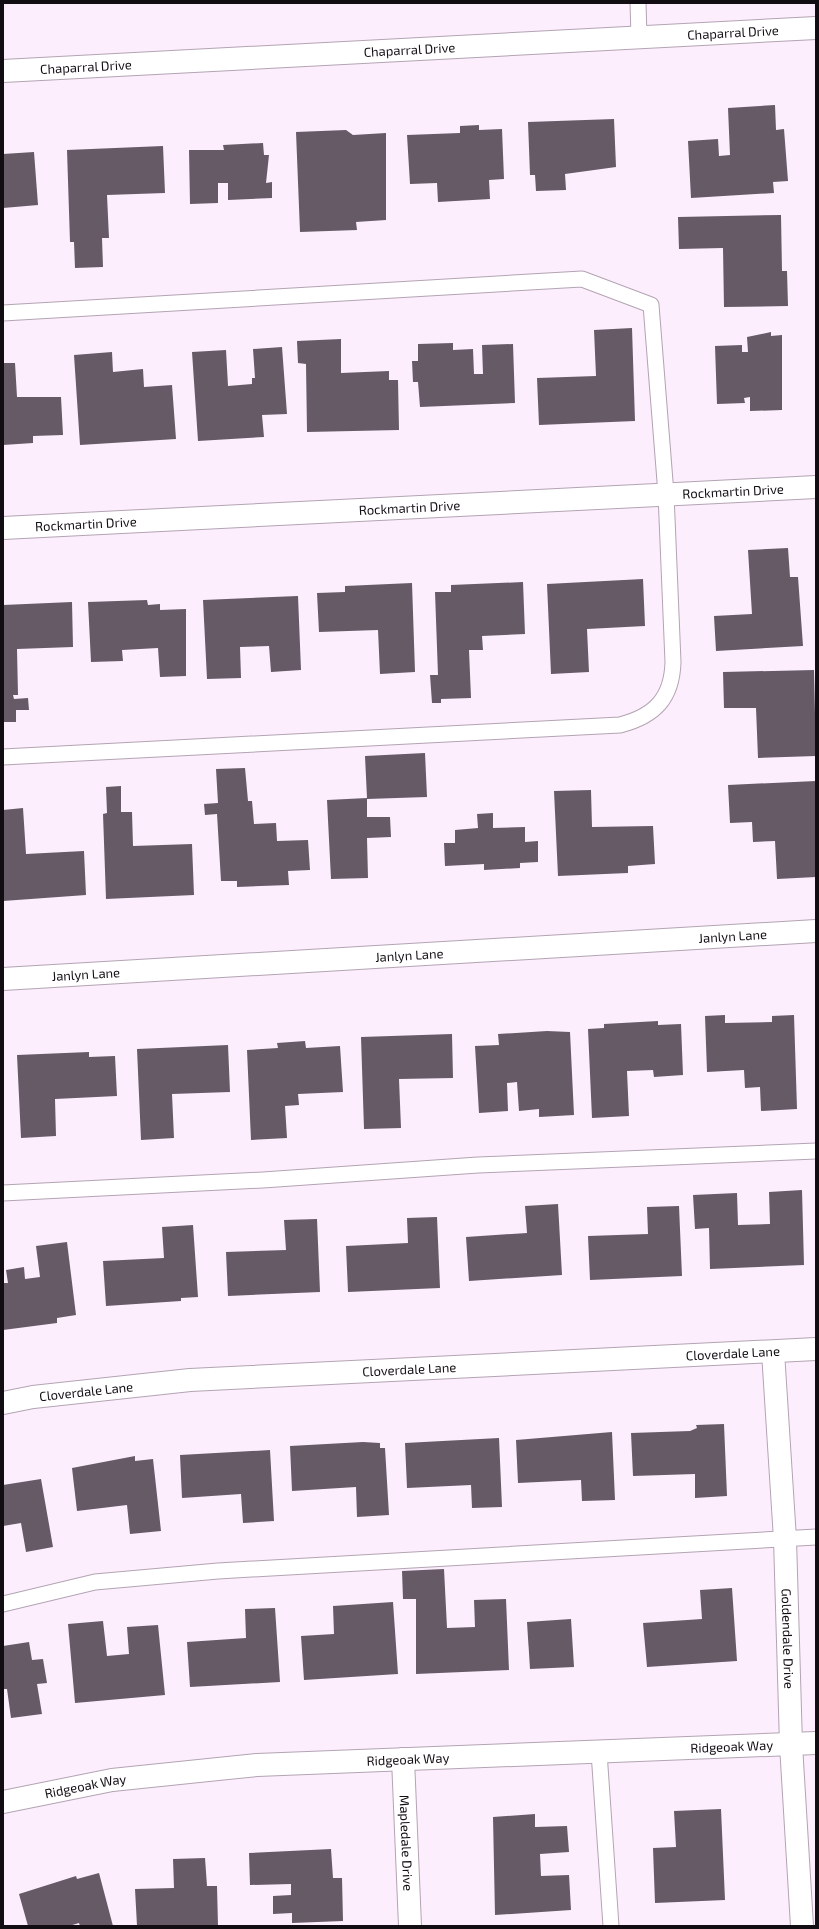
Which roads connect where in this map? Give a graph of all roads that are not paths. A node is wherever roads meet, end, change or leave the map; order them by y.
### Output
1 (638, 3) edge
2 (816, 28) edge
3 (639, 37) junction
4 (3, 71) edge
5 (3, 313) edge
6 (816, 487) edge
7 (666, 494) junction
8 (3, 528) edge
9 (3, 757) edge
10 (816, 931) edge
11 (3, 979) edge
12 (816, 1151) edge
13 (3, 1193) edge
14 (816, 1349) edge
15 (773, 1352) junction
16 (3, 1403) edge
17 (816, 1538) edge
18 (785, 1539) junction
19 (3, 1604) edge
20 (816, 1743) edge
21 (791, 1745) junction
22 (598, 1752) junction
23 (403, 1759) junction
24 (3, 1802) edge
25 (410, 1926) edge
26 (611, 1926) edge
27 (802, 1926) edge

1 - 3 lane
2 - 3 street, Chaparral Drive
3 - 4 street, Chaparral Drive
5 - 7 lane
6 - 7 street, Rockmartin Drive
7 - 8 street, Rockmartin Drive
7 - 9 lane
10 - 11 street, Janlyn Lane
12 - 13 lane
14 - 15 street, Cloverdale Lane
15 - 16 street, Cloverdale Lane
15 - 18 street, Goldendale Drive
17 - 18 lane
18 - 19 lane
18 - 21 street, Goldendale Drive
20 - 21 street, Ridgeoak Way
21 - 22 street, Ridgeoak Way
21 - 27 street, Goldendale Drive
22 - 23 street, Ridgeoak Way
22 - 26 lane
23 - 24 street, Ridgeoak Way
23 - 25 street, Mapledale Drive

